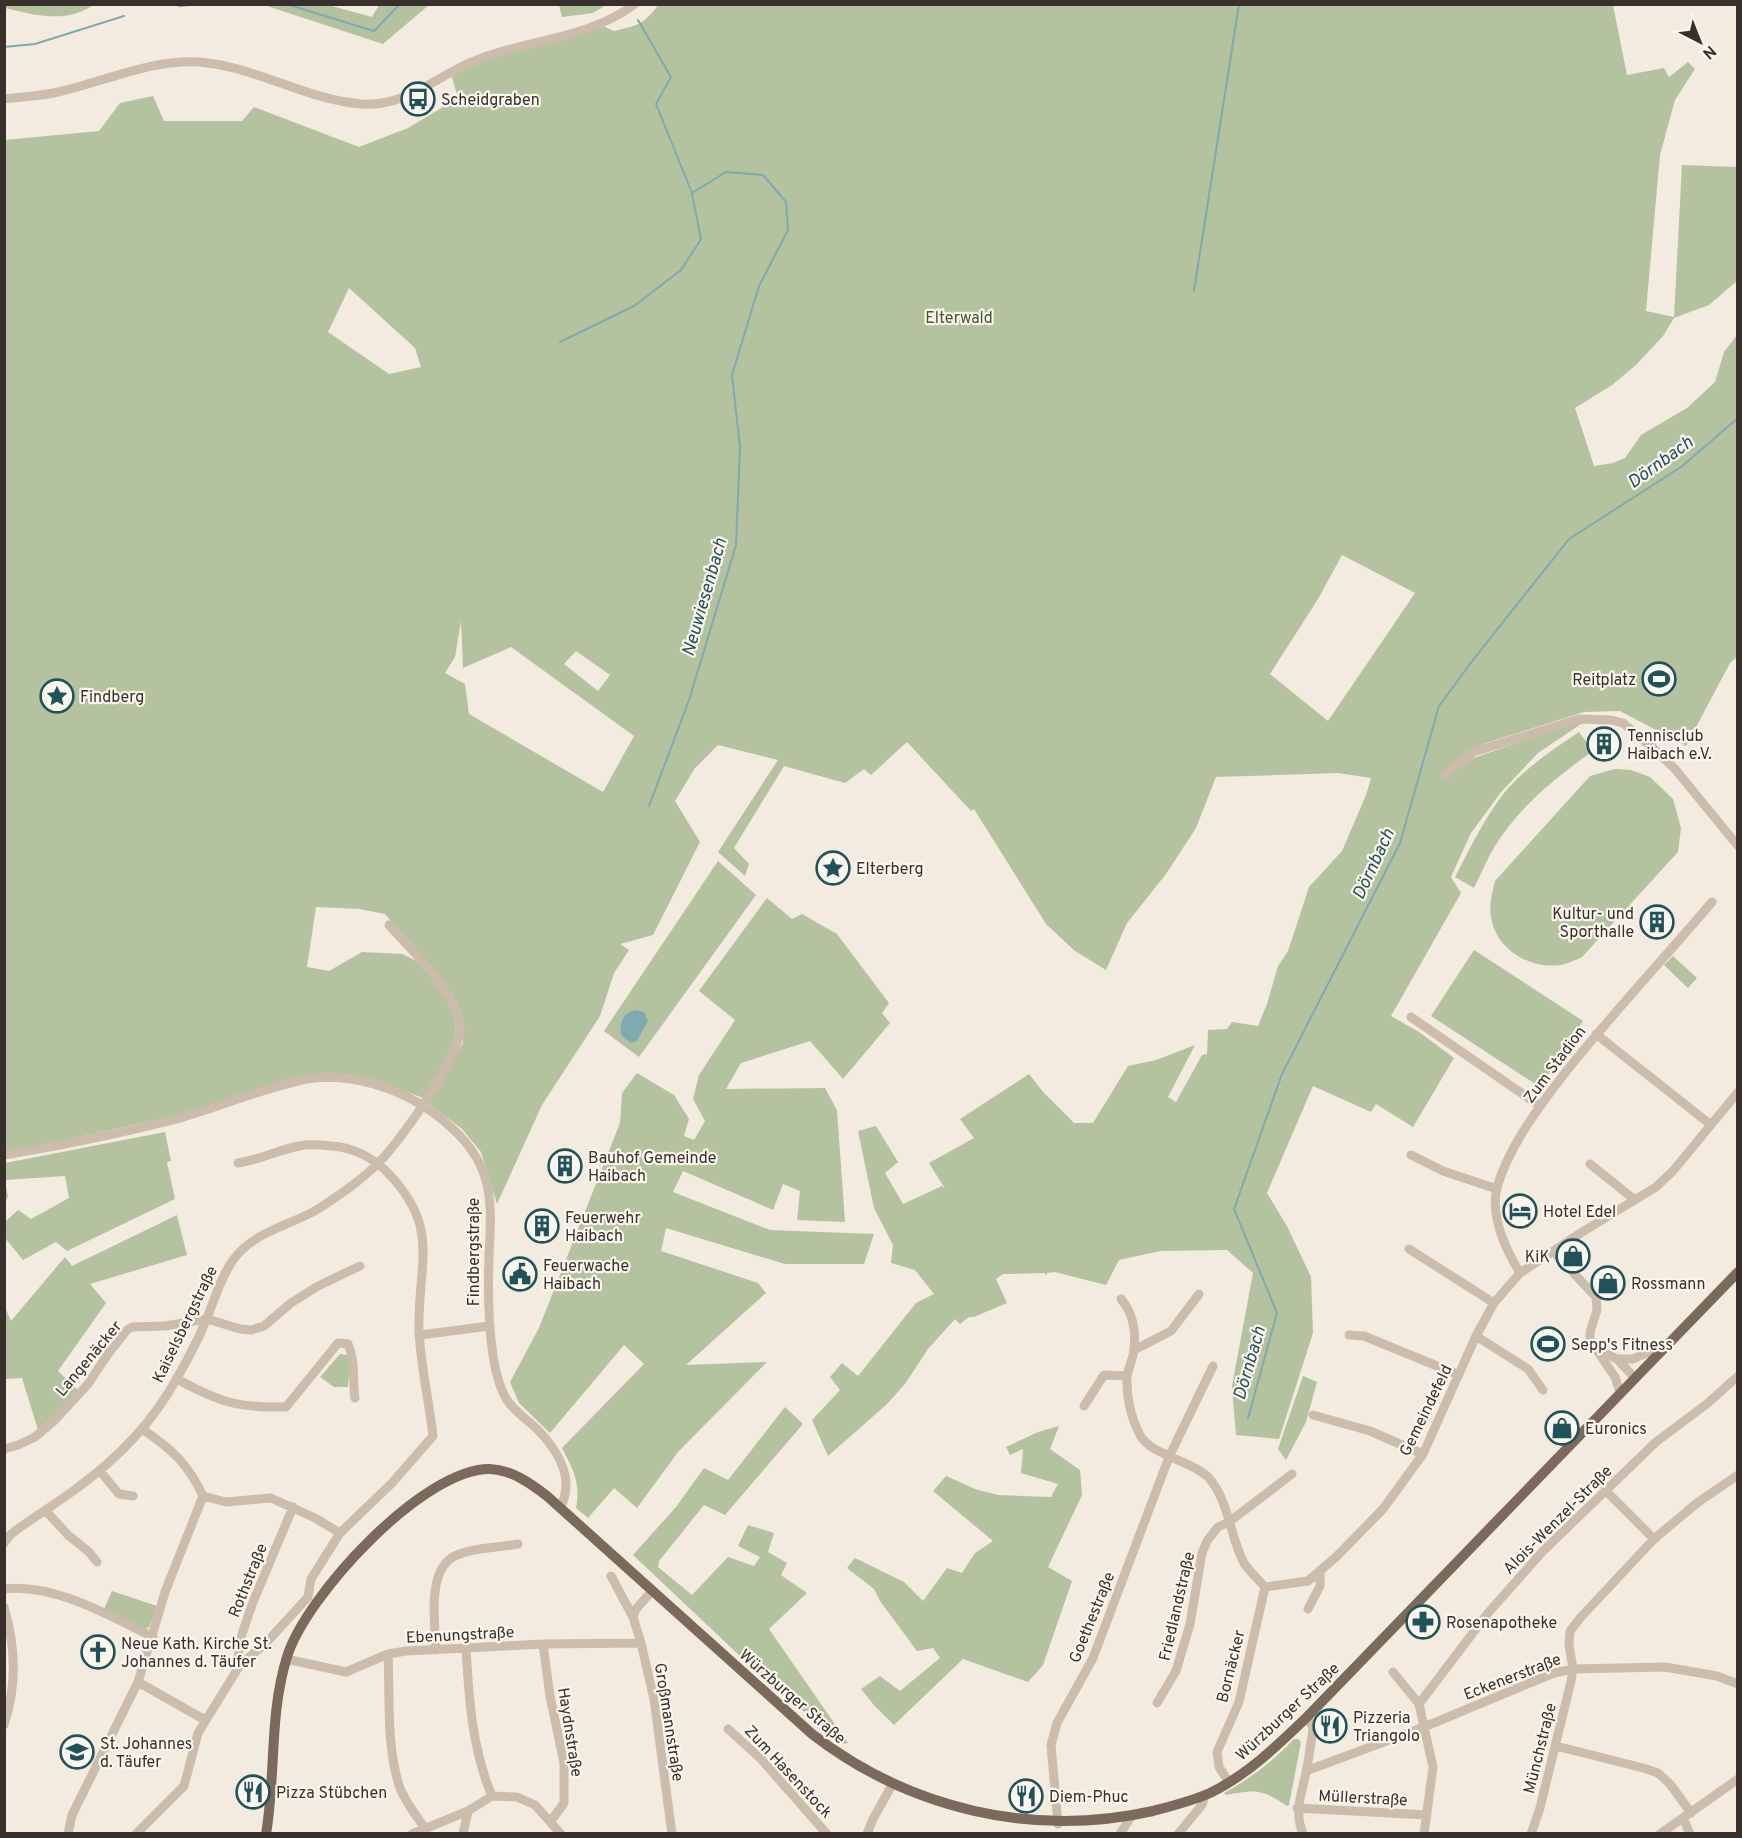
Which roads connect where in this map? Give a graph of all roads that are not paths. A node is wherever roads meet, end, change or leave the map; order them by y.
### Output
1 (635, 4) edge
2 (4, 99) edge
3 (1445, 775) dead end
4 (1737, 846) edge
5 (1712, 902) dead end
6 (389, 925) dead end
7 (1411, 1017) dead end
8 (1596, 1034) junction
9 (1737, 1092) edge
10 (423, 1105) junction
11 (1540, 1106) junction
12 (1711, 1125) junction
13 (4, 1155) edge
14 (1411, 1155) dead end
15 (238, 1163) dead end
16 (379, 1163) junction
17 (1590, 1164) dead end
18 (1497, 1189) junction
19 (1635, 1200) junction
20 (1409, 1249) dead end
21 (1552, 1251) junction
22 (360, 1266) dead end
23 (1737, 1272) edge
24 (1520, 1273) junction
25 (1199, 1293) dead end
26 (1121, 1299) dead end
27 (1494, 1304) junction
28 (207, 1319) junction
29 (489, 1326) junction
30 (420, 1335) junction
31 (1349, 1335) dead end
32 (1476, 1336) junction
33 (1667, 1344) junction
34 (1598, 1349) junction
35 (1134, 1350) junction
36 (1617, 1359) junction
37 (1213, 1366) dead end
38 (1459, 1375) junction
39 (1127, 1376) junction
40 (1737, 1376) edge
41 (1634, 1377) junction
42 (177, 1379) junction
43 (1543, 1390) dead end
44 (1620, 1392) junction
45 (355, 1398) dead end
46 (1084, 1406) dead end
47 (1313, 1415) dead end
48 (142, 1429) junction
49 (4, 1449) edge
50 (1423, 1454) junction
51 (1169, 1457) junction
52 (100, 1471) junction
53 (1292, 1474) dead end
54 (1737, 1475) edge
55 (1605, 1490) junction
56 (133, 1496) dead end
57 (203, 1496) junction
58 (293, 1507) junction
59 (560, 1508) junction
60 (45, 1510) junction
61 (1229, 1522) junction
62 (340, 1533) junction
63 (6, 1536) edge
64 (1654, 1539) junction
65 (518, 1544) dead end
66 (97, 1562) dead end
67 (1320, 1571) junction
68 (611, 1576) dead end
69 (1265, 1587) junction
70 (4, 1588) edge
71 (652, 1591) junction
72 (313, 1600) junction
73 (4, 1607) edge
74 (1308, 1609) dead end
75 (633, 1617) junction
76 (153, 1637) junction
77 (641, 1643) junction
78 (543, 1644) junction
79 (466, 1649) junction
80 (436, 1650) junction
81 (388, 1654) junction
82 (286, 1659) junction
83 (240, 1665) junction
84 (1573, 1669) junction
85 (1393, 1672) dead end
86 (138, 1682) junction
87 (1737, 1684) edge
88 (1157, 1703) dead end
89 (1419, 1704) junction
90 (1306, 1718) junction
91 (205, 1720) junction
92 (4, 1725) edge
93 (1424, 1726) junction
94 (728, 1729) dead end
95 (1556, 1746) junction
96 (1306, 1771) junction
97 (1737, 1779) edge
98 (1229, 1782) junction
99 (892, 1785) junction
100 (1205, 1795) junction
101 (492, 1796) junction
102 (1297, 1808) junction
103 (468, 1811) junction
104 (1691, 1813) junction
105 (1427, 1815) junction
106 (1130, 1818) junction
107 (1683, 1818) junction
108 (551, 1821) junction
109 (1058, 1824) junction
110 (425, 1828) junction
111 (68, 1833) edge
112 (136, 1833) edge
113 (266, 1833) edge
114 (412, 1833) edge
115 (463, 1833) edge
116 (561, 1833) edge
117 (672, 1833) edge
118 (827, 1833) edge
119 (867, 1833) edge
120 (1120, 1833) edge
121 (1178, 1833) edge
122 (1303, 1833) edge
123 (1424, 1833) edge
124 (1531, 1833) edge
125 (1660, 1833) edge
126 (1690, 1833) edge

1 - 2 street
3 - 4 street
5 - 8 street, Zum Stadion
6 - 10 street, Kaiselsbergstraße
7 - 11 street
8 - 11 street, Zum Stadion
8 - 12 street
9 - 12 street, Gemeindefeld
10 - 13 street, Findbergstraße
10 - 16 street, Kaiselsbergstraße
10 - 29 street, Findbergstraße
11 - 18 street, Zum Stadion
12 - 19 street, Gemeindefeld
14 - 18 street
15 - 16 street
16 - 28 street, Kaiselsbergstraße
16 - 30 street
17 - 19 street
18 - 24 street, Zum Stadion
19 - 21 street, Gemeindefeld
20 - 27 street
21 - 24 street, Gemeindefeld
21 - 34 street
22 - 28 street
23 - 33 main road, Würzburger Straße
24 - 27 street, Gemeindefeld
25 - 35 street
26 - 35 street
27 - 32 street, Gemeindefeld
28 - 42 street, Kaiselsbergstraße
28 - 49 street, Langenäcker
29 - 30 street
29 - 59 street, Findbergstraße
30 - 62 street
31 - 38 street
32 - 38 street, Gemeindefeld
32 - 43 street
33 - 36 street
33 - 41 main road, Würzburger Straße
34 - 36 street
34 - 44 street
35 - 39 street
36 - 41 street
37 - 51 street, Goethestraße
38 - 50 street, Gemeindefeld
39 - 46 street
39 - 51 street
40 - 55 street, Alois-Wenzel-Straße
41 - 44 main road, Würzburger Straße
42 - 45 street
42 - 48 street, Kaiselsbergstraße
44 - 90 main road, Würzburger Straße
47 - 50 street
48 - 52 street, Kaiselsbergstraße
48 - 57 street
50 - 67 street, Gemeindefeld
51 - 61 street
51 - 109 street, Goethestraße
52 - 56 street
52 - 60 street, Kaiselsbergstraße
53 - 61 street, Friedlandstraße
54 - 64 street, Münchstraße
55 - 64 street
55 - 89 street, Alois-Wenzel-Straße
57 - 58 street
57 - 76 street
58 - 62 street
58 - 83 street, Rothstraße
59 - 71 main road, Würzburger Straße
59 - 72 main road, Würzburger Straße
60 - 63 street, Kaiselsbergstraße
60 - 66 street
61 - 69 street
61 - 88 street, Friedlandstraße
62 - 72 street
64 - 84 street, Münchstraße
65 - 80 street
67 - 69 street, Gemeindefeld
67 - 74 street
68 - 75 street, Großmannstraße
69 - 98 street, Bornäcker
70 - 76 street
71 - 75 street
71 - 99 main road, Würzburger Straße
72 - 82 main road, Würzburger Straße
72 - 83 street
73 - 92 street
75 - 77 street, Großmannstraße
76 - 86 street
77 - 78 street, Ebenungstraße
77 - 117 street, Großmannstraße
78 - 79 street, Ebenungstraße
78 - 108 street, Haydnstraße
79 - 80 street, Ebenungstraße
79 - 101 street
80 - 81 street, Ebenungstraße
81 - 82 street, Ebenungstraße
81 - 110 street
82 - 113 main road, Würzburger Straße
83 - 91 street
84 - 87 street, Eckenerstraße
84 - 93 street, Eckenerstraße
84 - 95 street, Münchstraße
85 - 89 street
86 - 91 street
86 - 111 street
89 - 93 street
90 - 96 street
90 - 98 main road, Würzburger Straße
91 - 112 street
93 - 96 street, Eckenerstraße
93 - 105 street
94 - 118 street, Zum Hasenstock
95 - 104 street
95 - 124 street, Münchstraße
96 - 102 street
97 - 104 street
98 - 100 main road, Würzburger Straße
99 - 109 main road, Würzburger Straße
99 - 119 street
100 - 106 main road, Würzburger Straße
100 - 121 street
101 - 103 street
101 - 108 street
102 - 105 street, Müllerstraße
102 - 122 street
103 - 110 street
103 - 115 street
104 - 107 street
105 - 123 street
106 - 109 main road, Würzburger Straße
106 - 120 street
107 - 125 street
107 - 126 street
108 - 116 street
110 - 114 street

